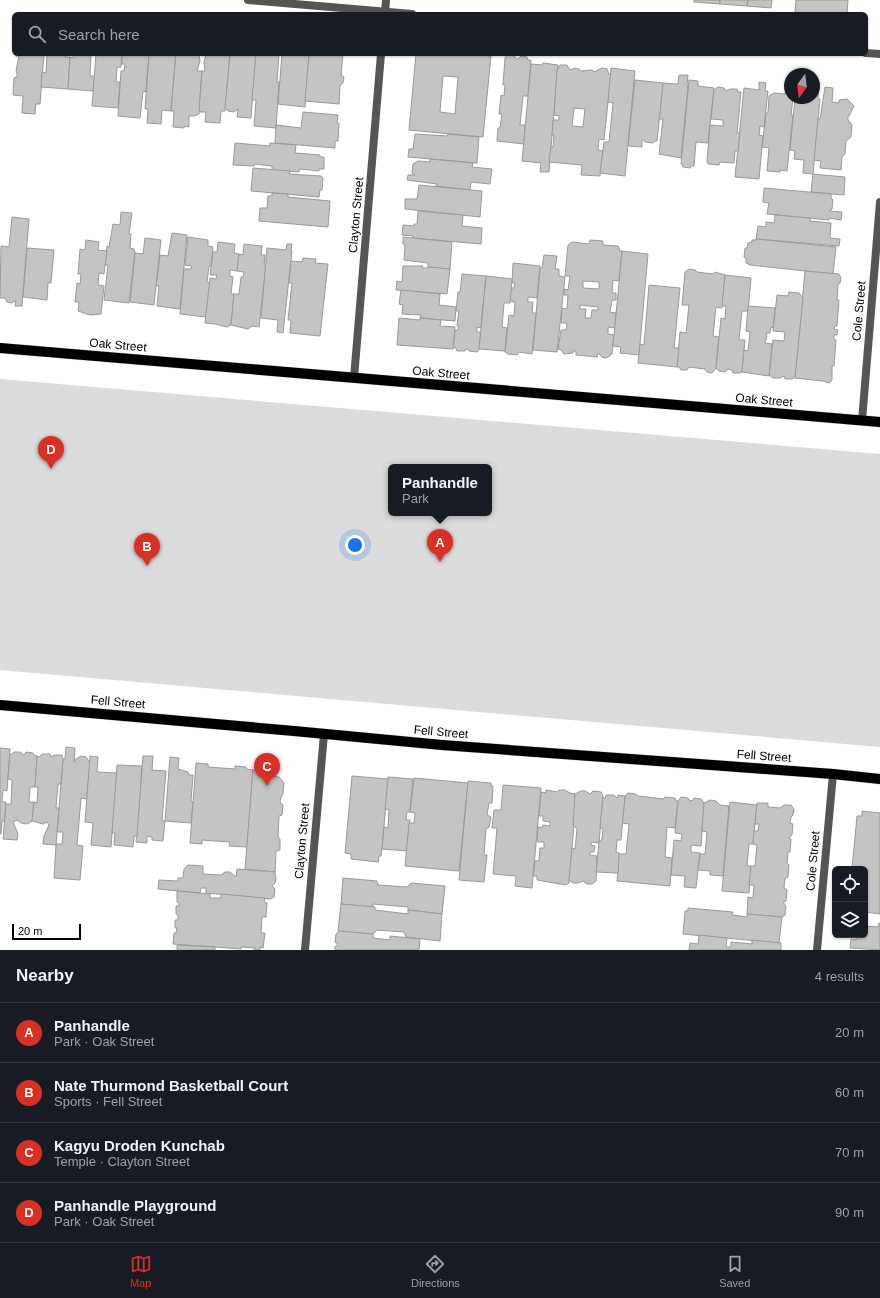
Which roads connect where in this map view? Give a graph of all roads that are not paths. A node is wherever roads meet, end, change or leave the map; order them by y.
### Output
1 (248, 0) edge
2 (386, 0) edge
3 (374, 12) edge
4 (385, 12) edge
5 (868, 53) edge
6 (880, 54) edge
7 (381, 56) edge
8 (880, 202) edge
9 (0, 348) edge
10 (354, 378) junction
11 (862, 422) junction
12 (880, 422) edge
13 (0, 705) edge
14 (324, 734) junction
15 (833, 774) junction
16 (880, 779) edge
17 (305, 950) edge
18 (817, 950) edge

1 - 3 street
2 - 4 street
5 - 6 street
7 - 10 street, Clayton Street
8 - 11 street, Cole Street
9 - 10 main road, Oak Street
10 - 11 main road, Oak Street
11 - 12 main road, Oak Street
13 - 14 main road, Fell Street
14 - 15 main road, Fell Street
14 - 17 street, Clayton Street
15 - 16 main road, Fell Street
15 - 18 street, Cole Street

